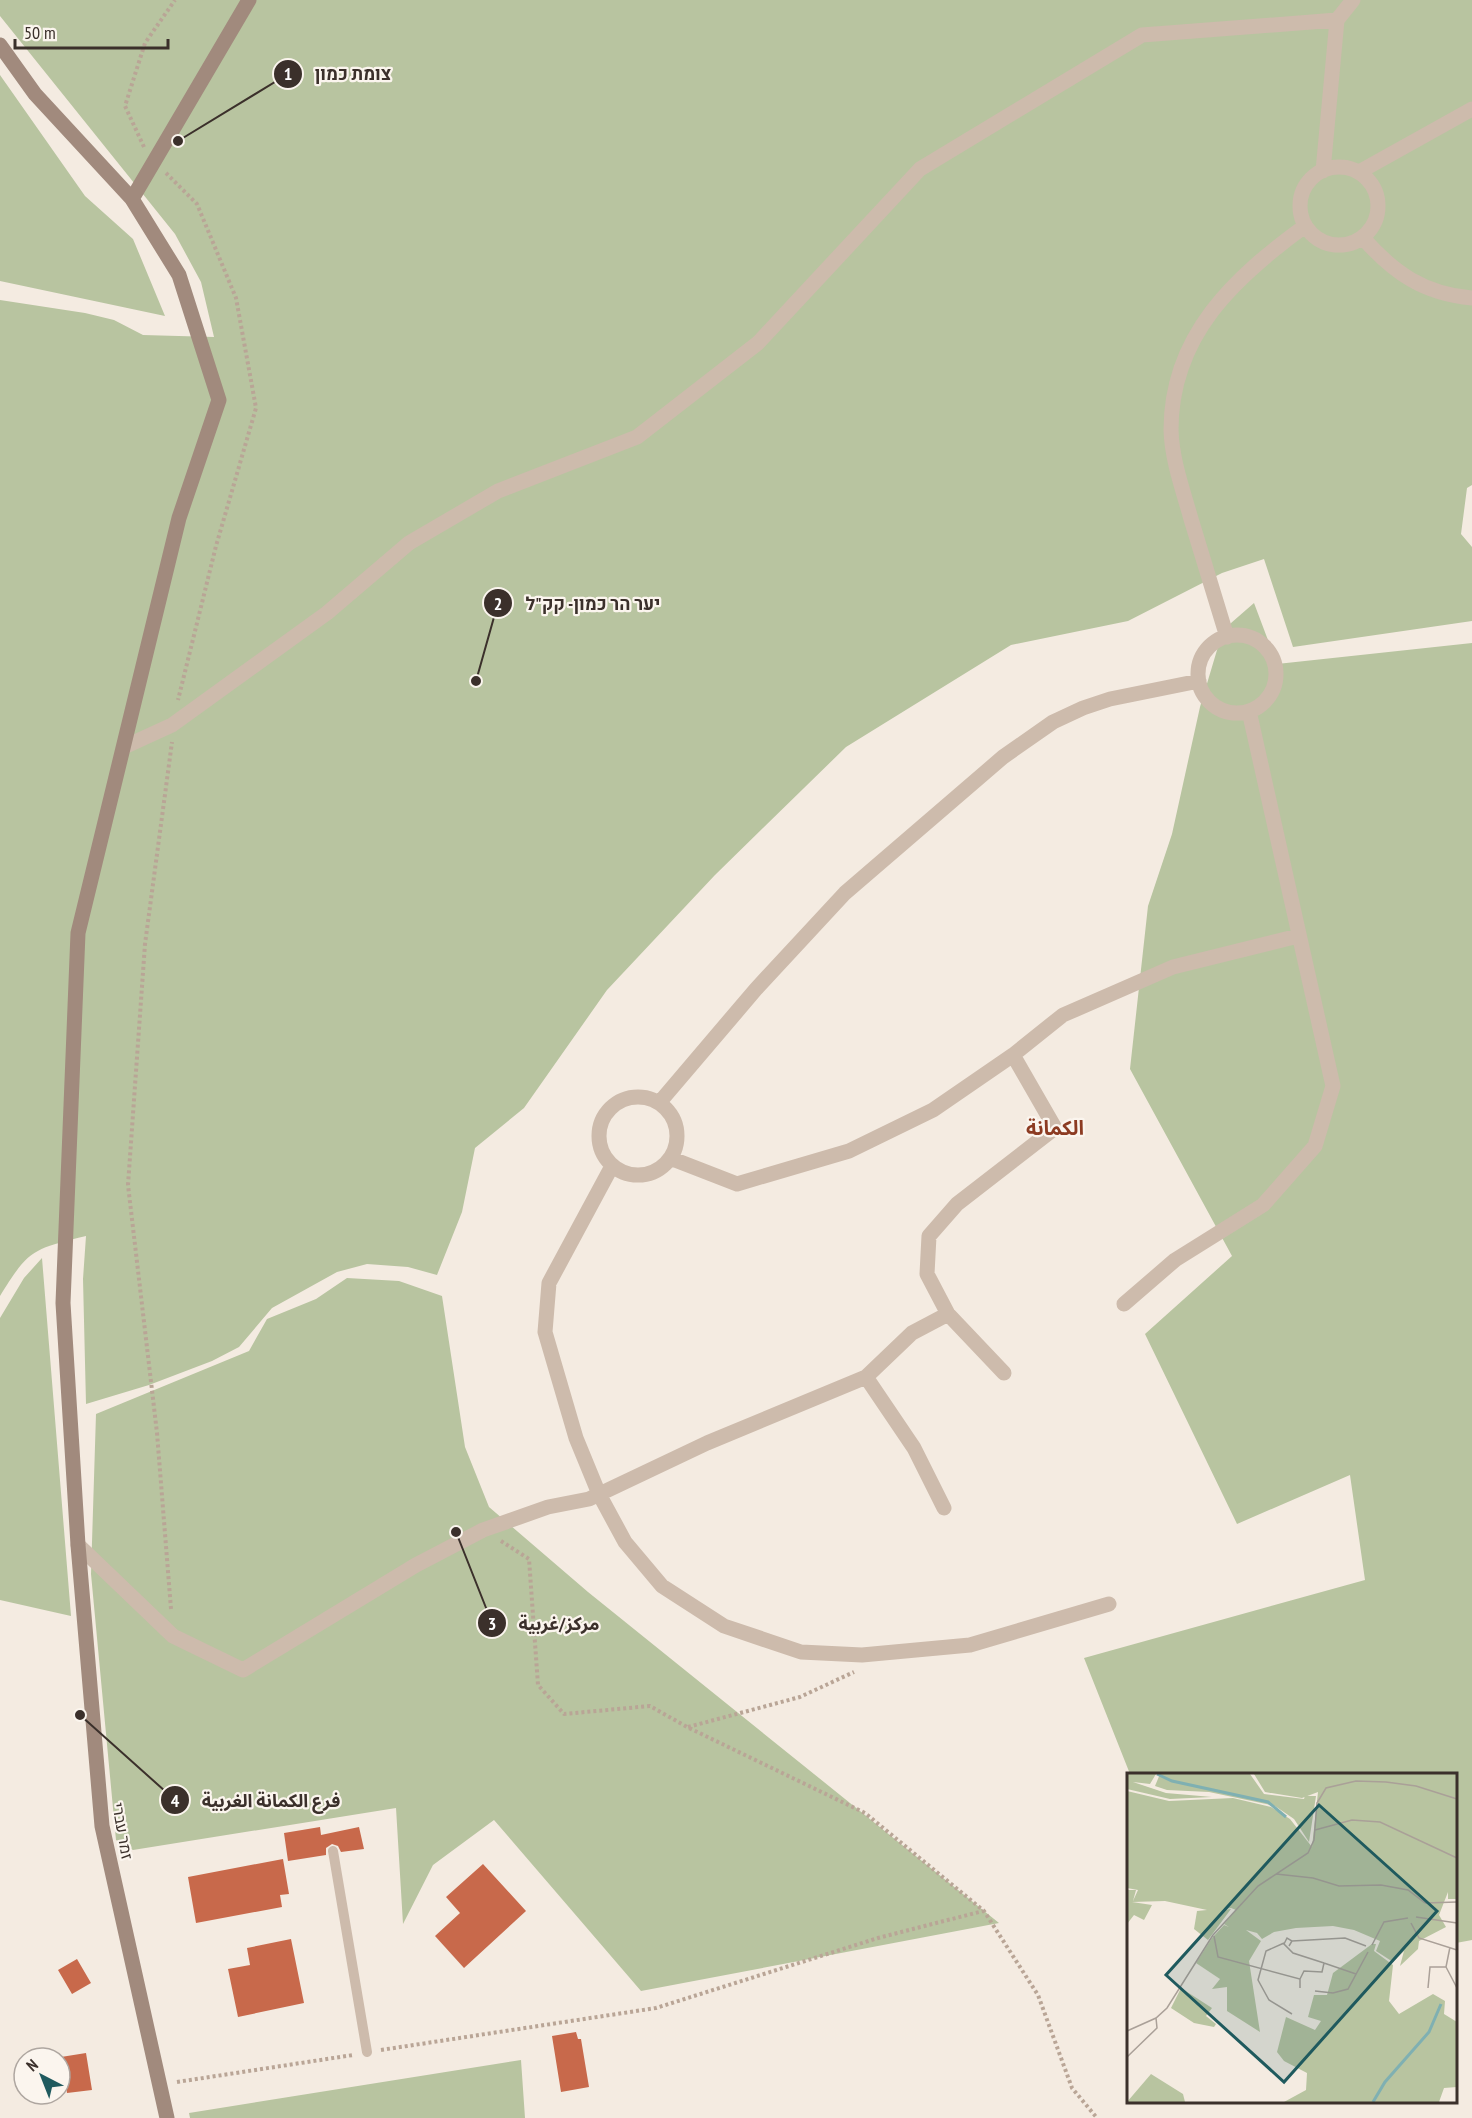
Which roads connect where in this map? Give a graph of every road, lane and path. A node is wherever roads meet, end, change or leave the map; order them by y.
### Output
1 (175, 0) edge
2 (249, 0) edge
3 (1353, 0) edge
4 (1337, 20) junction
5 (0, 45) edge
6 (1472, 110) edge
7 (154, 162) junction
8 (1323, 171) junction
9 (1359, 172) junction
10 (132, 200) junction
11 (1305, 226) junction
12 (1363, 238) junction
13 (1472, 298) edge
14 (1227, 637) junction
15 (1199, 681) junction
16 (1249, 711) junction
17 (172, 725) junction
18 (124, 747) junction
19 (1298, 936) junction
20 (1013, 1055) junction
21 (659, 1103) junction
22 (670, 1158) junction
23 (612, 1166) junction
24 (1124, 1304) dead end
25 (948, 1314) junction
26 (1004, 1373) dead end
27 (866, 1377) junction
28 (599, 1494) junction
29 (944, 1508) dead end
30 (483, 1530) junction
31 (78, 1545) junction
32 (1109, 1604) dead end
33 (173, 1636) junction
34 (859, 1670) dead end
35 (687, 1727) junction
36 (333, 1851) dead end
37 (984, 1911) junction
38 (367, 2052) junction
39 (159, 2085) junction
40 (167, 2118) edge
41 (1097, 2118) edge

1 - 7 path
2 - 7 main road
3 - 4 street
4 - 8 street
4 - 17 street
5 - 10 main road, זמר עברי
6 - 9 street
7 - 10 main road
7 - 17 path
8 - 9 street
8 - 11 street
9 - 12 street
10 - 18 main road, זמר עברי
11 - 12 street
11 - 14 street
12 - 13 street
14 - 15 street
14 - 16 street
15 - 16 street
15 - 21 street
16 - 19 street
17 - 18 street
17 - 33 path
18 - 31 main road, זמר עברי
19 - 20 street
19 - 24 street
20 - 22 street
20 - 25 street
21 - 22 street
21 - 23 street
22 - 23 street
23 - 28 street
25 - 26 street
25 - 27 street
27 - 28 street
27 - 29 street
28 - 30 street
28 - 32 street
30 - 33 street
30 - 35 path
31 - 33 street
31 - 39 main road, זמר עברי
34 - 35 path
35 - 37 path
36 - 38 lane
37 - 38 path
37 - 41 path
38 - 39 path
39 - 40 main road, זמר עברי

